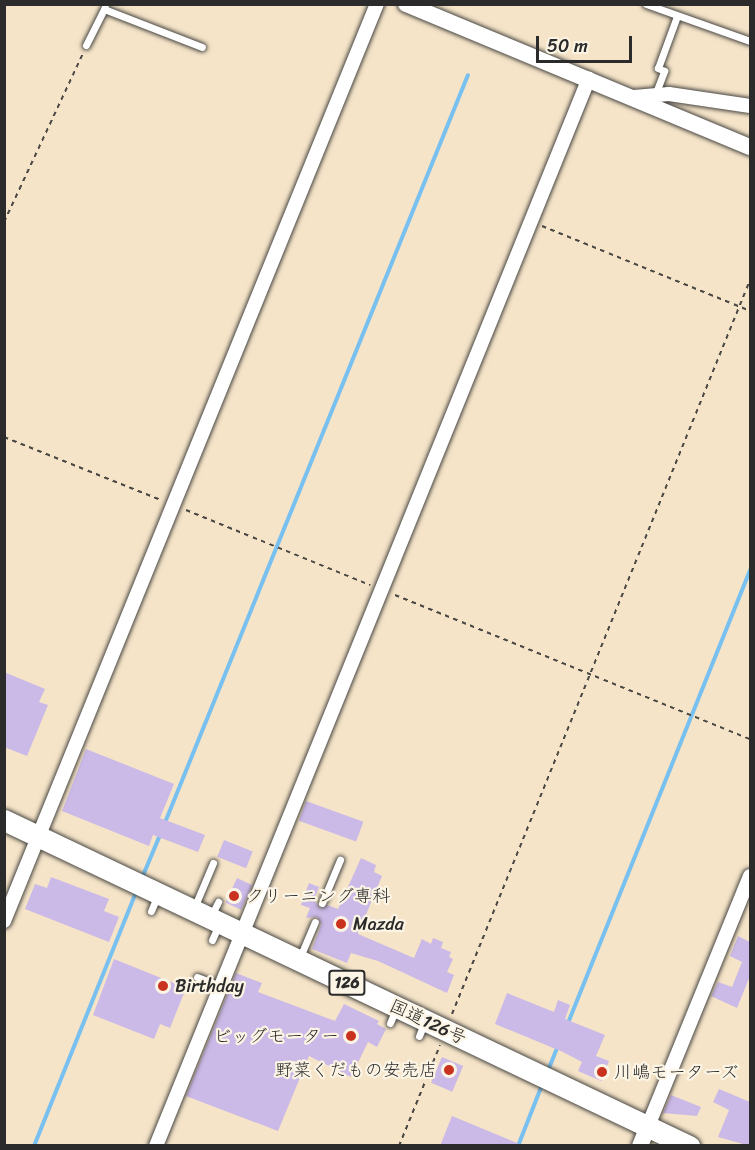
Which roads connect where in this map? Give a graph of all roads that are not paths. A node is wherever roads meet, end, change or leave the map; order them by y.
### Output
1 (377, 4) edge
2 (406, 4) edge
3 (646, 4) edge
4 (106, 7) edge
5 (676, 16) junction
6 (750, 41) edge
7 (86, 45) road end
8 (202, 47) dead end
9 (589, 78) junction
10 (655, 95) junction
11 (634, 97) junction
12 (750, 106) edge
13 (750, 147) edge
14 (4, 820) edge
15 (39, 837) junction
16 (340, 860) dead end
17 (213, 863) dead end
18 (750, 876) edge
19 (322, 903) dead end
20 (211, 918) junction
21 (4, 921) edge
22 (315, 922) dead end
23 (242, 932) junction
24 (299, 960) junction
25 (197, 977) dead end
26 (220, 986) junction
27 (644, 1136) edge
28 (156, 1146) edge
29 (689, 1146) edge

1 - 15 street
2 - 9 street
3 - 5 lane
4 - 7 lane
4 - 8 lane
5 - 6 lane
5 - 10 lane
9 - 11 street
9 - 23 street
10 - 11 street
10 - 12 street
11 - 13 street
14 - 15 highway, 国道126号 / 126
15 - 20 highway, 国道126号 / 126
15 - 21 street
16 - 19 lane
17 - 20 lane
18 - 27 street
20 - 23 highway, 国道126号 / 126
22 - 24 lane
23 - 24 highway, 国道126号 / 126
23 - 26 street
24 - 27 highway, 国道126号 / 126
25 - 26 lane
26 - 28 street
27 - 29 highway, 国道126号 / 126

